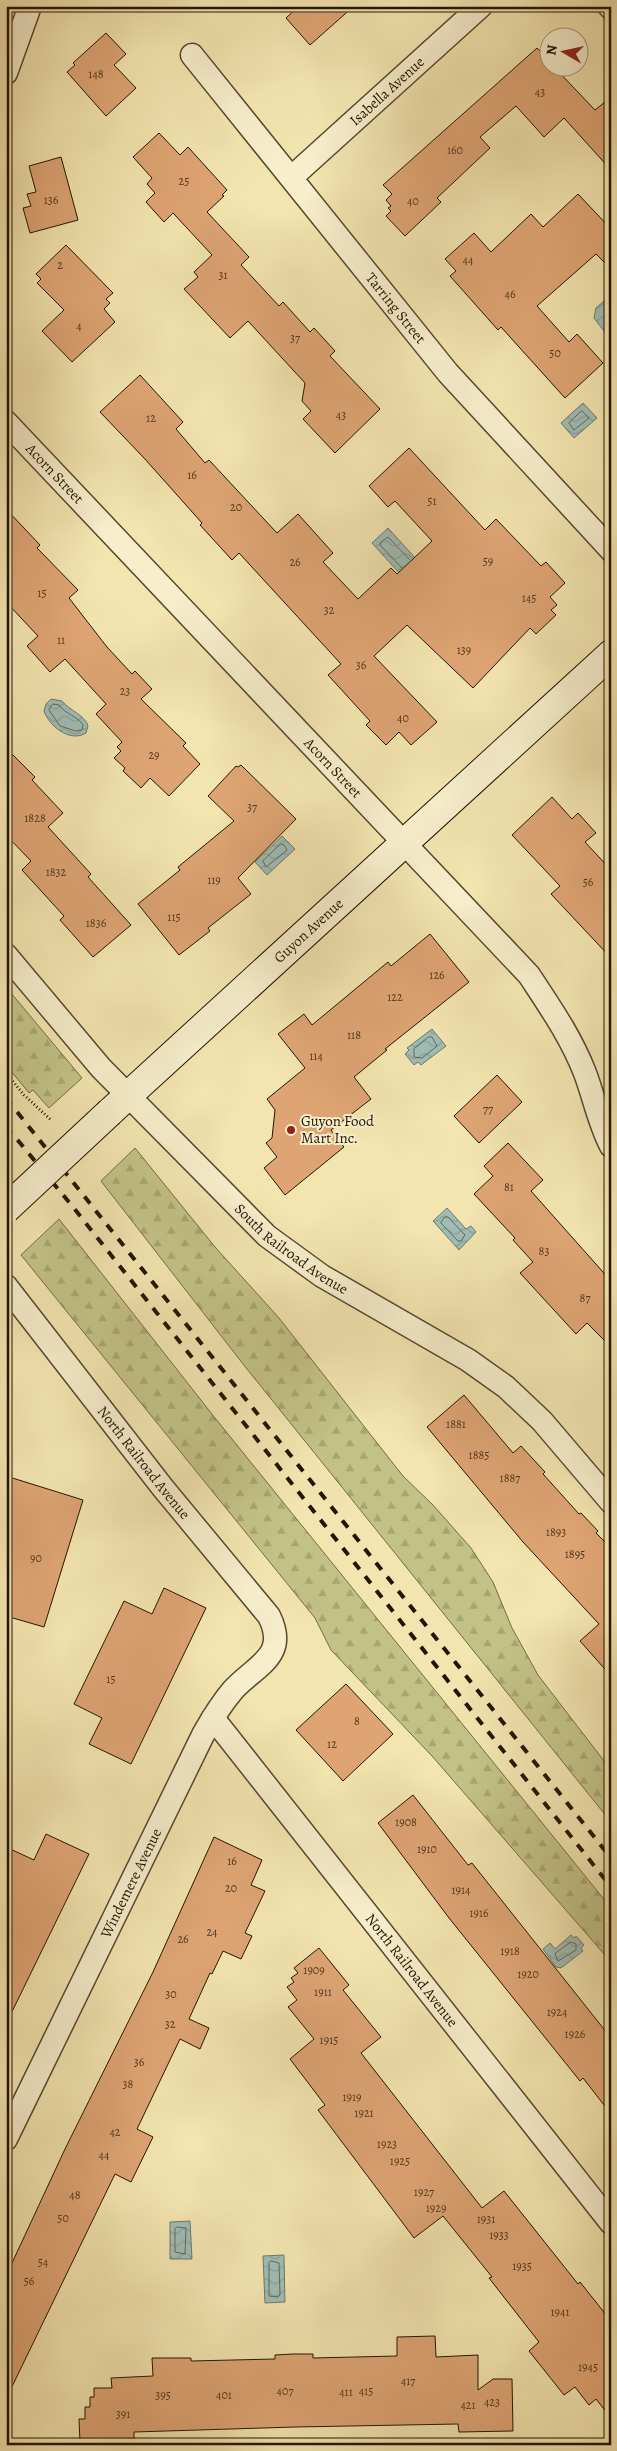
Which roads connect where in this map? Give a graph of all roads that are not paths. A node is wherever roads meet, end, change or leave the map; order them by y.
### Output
1 (30, 6) edge
2 (481, 6) edge
3 (192, 55) dead end
4 (6, 73) edge
5 (292, 177) junction
6 (6, 422) edge
7 (611, 550) edge
8 (611, 654) edge
9 (405, 844) junction
10 (6, 955) edge
11 (119, 1103) junction
12 (611, 1146) edge
13 (6, 1209) edge
14 (6, 1286) edge
15 (611, 1502) edge
16 (275, 1641) joint
17 (212, 1718) junction
18 (6, 2139) edge
19 (611, 2223) edge

1 - 4 street
2 - 5 street, Isabella Avenue
3 - 5 street, Tarring Street
5 - 7 street, Tarring Street
6 - 9 street, Acorn Street
8 - 9 street, Guyon Avenue
9 - 11 street, Guyon Avenue
9 - 12 street, Acorn Street
10 - 11 street, South Railroad Avenue
11 - 13 street, Guyon Avenue, bridge
11 - 15 street, South Railroad Avenue
14 - 16 street, North Railroad Avenue
16 - 17 street, Windemere Avenue
17 - 18 street, Windemere Avenue
17 - 19 street, North Railroad Avenue

